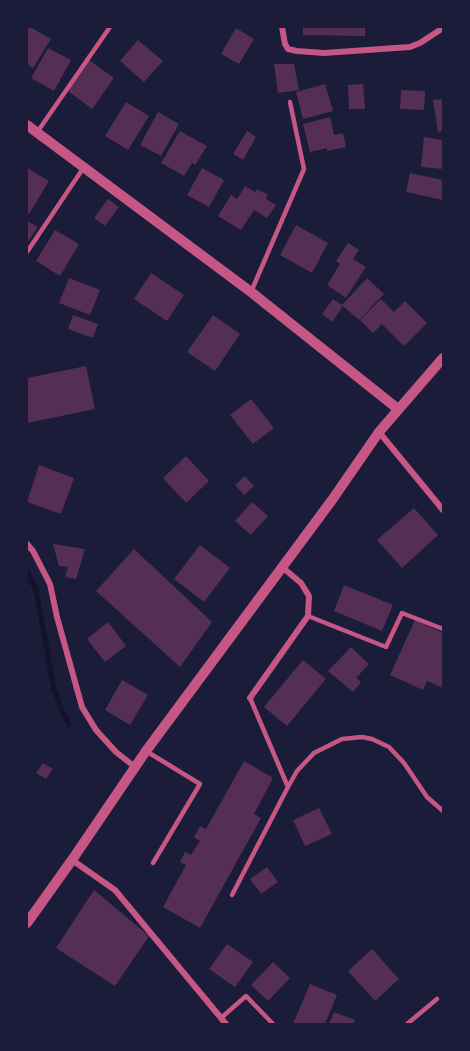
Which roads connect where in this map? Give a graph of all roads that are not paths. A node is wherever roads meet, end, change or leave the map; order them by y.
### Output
1 (110, 27) edge
2 (282, 27) edge
3 (443, 28) edge
4 (290, 102) dead end
5 (27, 125) edge
6 (37, 133) junction
7 (84, 167) junction
8 (27, 252) edge
9 (251, 292) junction
10 (443, 358) edge
11 (399, 409) junction
12 (379, 432) junction
13 (443, 510) edge
14 (27, 544) edge
15 (282, 566) junction
16 (308, 616) junction
17 (443, 629) edge
18 (250, 698) joint
19 (146, 751) junction
20 (135, 767) junction
21 (288, 787) junction
22 (443, 811) edge
23 (72, 860) junction
24 (153, 863) dead end
25 (232, 895) dead end
26 (27, 923) edge
27 (436, 999) dead end
28 (223, 1021) edge
29 (273, 1024) edge
30 (407, 1024) edge

1 - 6 lane
2 - 3 street
4 - 9 lane
5 - 6 street
6 - 7 street
7 - 8 lane
7 - 9 street
9 - 11 street
10 - 11 street
11 - 12 street
12 - 13 street
12 - 15 street
14 - 20 street
15 - 16 street
15 - 19 street
16 - 17 lane
16 - 18 street
18 - 21 lane
19 - 20 street
19 - 24 lane
20 - 23 street
21 - 22 lane
21 - 25 lane
23 - 26 street
23 - 28 street
27 - 30 lane
28 - 29 lane

